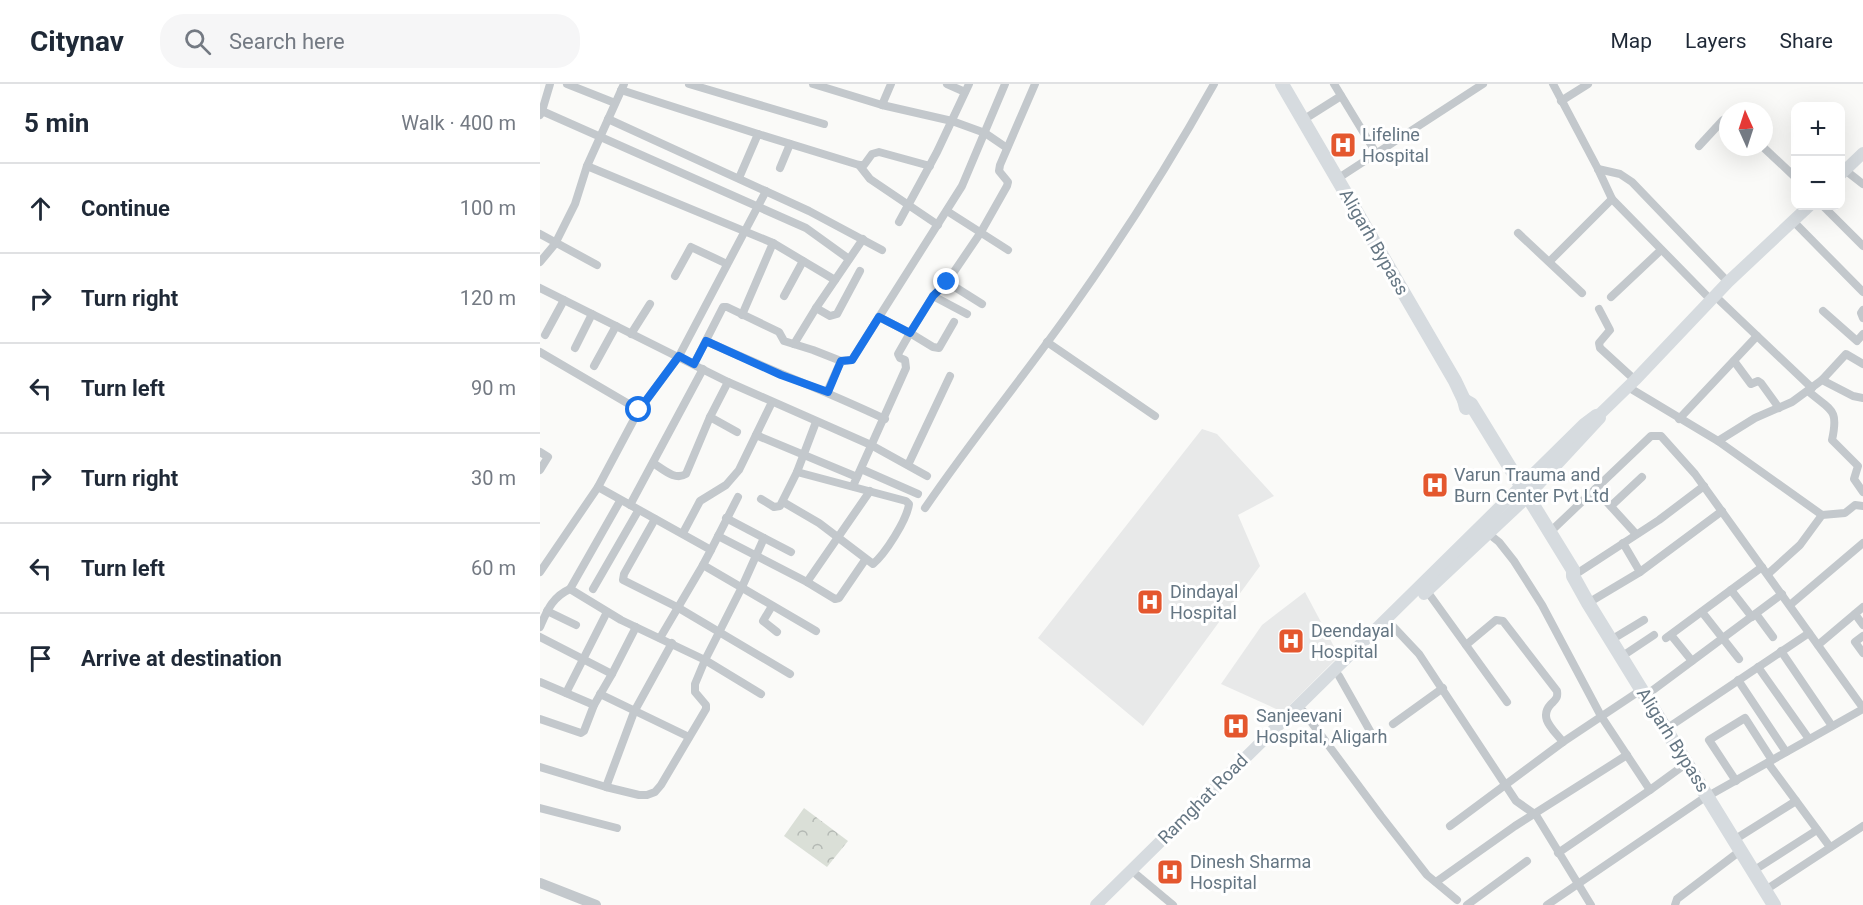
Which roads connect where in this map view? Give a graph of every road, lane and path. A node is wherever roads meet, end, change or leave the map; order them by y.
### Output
1 (550, 84) edge
2 (567, 84) edge
3 (689, 84) edge
4 (813, 84) edge
5 (891, 84) edge
6 (947, 84) edge
7 (1005, 84) edge
8 (1035, 84) edge
9 (1214, 84) edge
10 (1282, 84) edge
11 (1334, 84) edge
12 (1483, 84) edge
13 (1553, 84) edge
14 (1588, 84) edge
15 (622, 87) edge
16 (835, 87) edge
17 (967, 88) edge
18 (1341, 96) junction
19 (1561, 101) junction
20 (615, 103) junction
21 (882, 105) junction
22 (541, 113) edge
23 (608, 119) junction
24 (1303, 120) junction
25 (952, 121) junction
26 (824, 124) dead end
27 (1719, 124) edge
28 (985, 133) junction
29 (758, 134) junction
30 (600, 136) junction
31 (661, 144) junction
32 (790, 144) junction
33 (1699, 146) dead end
34 (1007, 148) junction
35 (1377, 153) junction
36 (1863, 153) edge
37 (1773, 156) edge
38 (654, 160) junction
39 (859, 165) junction
40 (587, 166) junction
41 (930, 166) junction
42 (780, 168) dead end
43 (1598, 169) junction
44 (1845, 170) edge
45 (1791, 173) edge
46 (1845, 173) edge
47 (739, 178) junction
48 (1337, 179) junction
49 (1863, 184) edge
50 (766, 191) junction
51 (1612, 199) junction
52 (909, 205) junction
53 (758, 207) junction
54 (1805, 210) edge
55 (1827, 210) edge
56 (947, 211) junction
57 (1793, 221) junction
58 (899, 222) dead end
59 (938, 225) junction
60 (744, 231) junction
61 (981, 232) junction
62 (1518, 233) dead end
63 (540, 234) edge
64 (863, 239) junction
65 (772, 243) junction
66 (555, 244) junction
67 (1863, 246) edge
68 (882, 250) dead end
69 (1008, 250) dead end
70 (1661, 250) junction
71 (849, 259) junction
72 (803, 261) junction
73 (1550, 261) junction
74 (540, 262) edge
75 (727, 264) junction
76 (597, 265) dead end
77 (860, 271) dead end
78 (675, 276) dead end
79 (835, 280) junction
80 (947, 282) junction
81 (1728, 282) junction
82 (540, 288) edge
83 (1863, 292) edge
84 (1582, 293) dead end
85 (784, 296) dead end
86 (933, 296) junction
87 (1611, 297) dead end
88 (1713, 298) junction
89 (564, 300) junction
90 (650, 304) dead end
91 (982, 304) dead end
92 (816, 308) junction
93 (1599, 309) dead end
94 (1863, 310) edge
95 (1823, 311) dead end
96 (592, 314) junction
97 (967, 314) dead end
98 (742, 315) junction
99 (879, 317) junction
100 (1863, 318) edge
101 (954, 322) dead end
102 (616, 326) junction
103 (910, 333) junction
104 (545, 334) dead end
105 (631, 334) junction
106 (1757, 336) junction
107 (1860, 337) edge
108 (706, 341) junction
109 (1047, 342) junction
110 (794, 344) junction
111 (575, 348) dead end
112 (540, 352) edge
113 (1846, 354) junction
114 (679, 356) junction
115 (841, 361) junction
116 (1734, 361) junction
117 (694, 364) junction
118 (1863, 364) edge
119 (594, 366) dead end
120 (703, 369) junction
121 (950, 376) dead end
122 (1822, 380) junction
123 (728, 382) junction
124 (1632, 384) junction
125 (1810, 389) junction
126 (828, 392) junction
127 (1863, 398) edge
128 (772, 402) junction
129 (1779, 408) junction
130 (639, 410) junction
131 (1155, 416) dead end
132 (710, 417) junction
133 (1679, 418) junction
134 (885, 419) junction
135 (816, 422) junction
136 (737, 432) dead end
137 (756, 435) junction
138 (1718, 441) junction
139 (871, 445) junction
140 (540, 452) edge
141 (803, 453) junction
142 (653, 463) junction
143 (908, 465) junction
144 (540, 470) edge
145 (797, 472) junction
146 (859, 473) junction
147 (927, 476) dead end
148 (1642, 477) dead end
149 (597, 486) junction
150 (853, 486) junction
151 (1704, 486) junction
152 (1595, 489) junction
153 (870, 491) junction
154 (1863, 492) edge
155 (1522, 493) junction
156 (918, 494) dead end
157 (738, 497) dead end
158 (761, 499) dead end
159 (620, 501) junction
160 (783, 502) junction
161 (630, 505) junction
162 (1611, 506) junction
163 (1863, 506) edge
164 (925, 508) dead end
165 (638, 511) junction
166 (1722, 511) junction
167 (1822, 515) junction
168 (726, 518) junction
169 (655, 519) junction
170 (1483, 529) junction
171 (682, 533) junction
172 (1550, 533) junction
173 (1636, 534) junction
174 (718, 536) junction
175 (838, 537) junction
176 (764, 538) junction
177 (1623, 543) junction
178 (1863, 543) edge
179 (711, 550) junction
180 (791, 552) dead end
181 (757, 556) junction
182 (865, 560) junction
183 (703, 565) junction
184 (1765, 571) junction
185 (540, 572) edge
186 (1640, 572) junction
187 (1573, 576) junction
188 (807, 582) junction
189 (742, 587) junction
190 (593, 588) dead end
191 (1425, 588) junction
192 (570, 589) junction
193 (1731, 590) junction
194 (1782, 594) junction
195 (1587, 603) junction
196 (1790, 605) junction
197 (772, 606) junction
198 (677, 607) junction
199 (1863, 607) edge
200 (547, 610) junction
201 (607, 612) junction
202 (1702, 612) junction
203 (1855, 614) junction
204 (1754, 615) junction
205 (1644, 620) dead end
206 (1389, 622) junction
207 (576, 624) dead end
208 (1863, 624) edge
209 (540, 627) edge
210 (636, 627) junction
211 (719, 631) junction
212 (816, 631) dead end
213 (777, 632) dead end
214 (1809, 633) junction
215 (1654, 635) dead end
216 (540, 636) edge
217 (1863, 636) edge
218 (1773, 637) dead end
219 (660, 638) junction
220 (1723, 638) junction
221 (1611, 640) junction
222 (672, 643) junction
223 (1466, 645) junction
224 (1818, 645) junction
225 (1781, 651) junction
226 (1863, 653) edge
227 (1621, 657) junction
228 (1739, 659) dead end
229 (705, 660) junction
230 (583, 661) junction
231 (1692, 661) junction
232 (1758, 667) junction
233 (612, 674) junction
234 (790, 674) dead end
235 (1338, 676) junction
236 (1738, 681) junction
237 (540, 682) edge
238 (1443, 688) junction
239 (566, 693) junction
240 (600, 694) junction
241 (761, 694) dead end
242 (1638, 694) junction
243 (1507, 702) dead end
244 (594, 705) junction
245 (1863, 709) edge
246 (1303, 711) junction
247 (634, 712) junction
248 (1601, 716) junction
249 (540, 718) edge
250 (1393, 724) dead end
251 (1832, 726) junction
252 (1666, 729) junction
253 (690, 738) junction
254 (1374, 738) dead end
255 (1809, 739) junction
256 (1563, 741) junction
257 (1786, 752) junction
258 (1627, 755) junction
259 (1770, 761) junction
260 (1682, 767) junction
261 (542, 768) edge
262 (540, 779) edge
263 (1736, 781) junction
264 (1506, 786) junction
265 (606, 787) junction
266 (1650, 790) junction
267 (1701, 800) junction
268 (1796, 801) junction
269 (540, 808) edge
270 (1536, 815) junction
271 (1450, 826) dead end
272 (1863, 826) edge
273 (617, 828) dead end
274 (1817, 830) junction
275 (1737, 845) junction
276 (1830, 847) junction
277 (1558, 853) junction
278 (1527, 861) dead end
279 (1753, 871) junction
280 (1137, 875) junction
281 (1436, 882) junction
282 (540, 883) edge
283 (1579, 885) junction
284 (1764, 891) junction
285 (1457, 903) edge
286 (596, 905) edge
287 (1096, 905) edge
288 (1106, 905) edge
289 (1173, 905) edge
290 (1467, 905) edge
291 (1548, 905) edge
292 (1591, 905) edge
293 (1675, 905) edge
294 (1774, 905) edge

1 - 22 street
2 - 20 street
3 - 26 street
4 - 16 street
5 - 21 street
6 - 17 street
7 - 28 street
8 - 34 street
9 - 109 street
10 - 24 highway, Aligarh Bypass
11 - 18 street
12 - 35 street
13 - 19 street
14 - 19 street
15 - 20 street
15 - 29 street
16 - 21 street
17 - 25 street
18 - 24 street
18 - 35 street
19 - 43 street
20 - 23 street
21 - 25 street
22 - 30 street
23 - 30 street
23 - 31 street
24 - 48 highway, Aligarh Bypass
25 - 28 street
25 - 41 street
27 - 33 street
28 - 34 street
28 - 56 street
29 - 32 street
29 - 47 street
30 - 38 street
30 - 40 street
31 - 38 street
31 - 47 street
32 - 39 street
32 - 42 street
34 - 61 street
35 - 48 street
36 - 44 main road
37 - 45 street
38 - 53 street
39 - 41 street
39 - 52 street
40 - 60 street
40 - 66 street
41 - 52 street
43 - 51 street
43 - 81 street
46 - 49 street
47 - 50 street
48 - 155 highway, Aligarh Bypass
50 - 53 street
50 - 64 street
51 - 70 street
51 - 73 street
52 - 58 street
52 - 59 street
53 - 60 street
53 - 71 street
54 - 57 main road, Ramghat Road
55 - 67 street
56 - 59 street
56 - 61 street
57 - 81 main road, Ramghat Road
57 - 83 street
59 - 99 street
60 - 65 street
60 - 75 street
61 - 69 street
61 - 80 street
62 - 73 street
63 - 66 street
64 - 68 street
64 - 71 street
65 - 72 street
65 - 98 street
66 - 74 street
66 - 76 street
70 - 87 street
70 - 88 street
71 - 79 street
72 - 79 street
72 - 85 street
73 - 84 street
75 - 78 street
75 - 114 street
77 - 92 street
79 - 92 street
80 - 86 street
80 - 91 street
81 - 88 main road, Ramghat Road
82 - 89 street
86 - 97 street
86 - 103 street
88 - 106 street
88 - 124 main road, Ramghat Road
89 - 96 street
89 - 104 street
90 - 105 street
92 - 110 street
93 - 124 street
94 - 100 street
95 - 107 street
96 - 102 street
96 - 111 street
98 - 108 street
98 - 110 street
99 - 103 street
99 - 115 street
101 - 103 street
102 - 105 street
102 - 119 street
103 - 134 street
105 - 114 street
106 - 116 street
106 - 125 street
107 - 113 street
108 - 117 street
108 - 126 street
109 - 131 street
109 - 164 street
110 - 115 street
112 - 130 street
113 - 118 street
113 - 122 street
114 - 117 street
114 - 130 street
115 - 126 street
116 - 129 street
116 - 133 street
117 - 120 street
120 - 123 street
120 - 142 street
121 - 143 street
122 - 125 street
122 - 127 street
123 - 128 street
123 - 132 street
124 - 133 street
124 - 155 main road, Ramghat Road
125 - 129 street
125 - 154 street
126 - 134 street
128 - 135 street
128 - 137 street
129 - 138 street
130 - 149 street
132 - 136 street
132 - 142 street
133 - 138 street
134 - 139 street
135 - 139 street
135 - 141 street
137 - 141 street
137 - 171 street
138 - 167 street
139 - 143 street
139 - 146 street
140 - 144 street
141 - 145 street
141 - 146 street
142 - 161 street
143 - 147 street
145 - 150 street
145 - 160 street
146 - 150 street
146 - 156 street
148 - 162 street
149 - 159 street
149 - 185 street
150 - 153 street
151 - 152 street
151 - 166 street
151 - 173 street
152 - 162 street
152 - 172 street
153 - 175 street
153 - 182 street
155 - 170 main road, Ramghat Road
155 - 172 highway, Aligarh Bypass
155 - 187 highway, Aligarh Bypass
157 - 168 street
158 - 160 street
159 - 161 street
159 - 192 street
160 - 175 street
161 - 165 street
162 - 173 street
163 - 167 street
165 - 169 street
165 - 190 street
166 - 184 street
166 - 186 street
167 - 184 street
168 - 174 street
168 - 176 street
169 - 171 street
169 - 198 street
170 - 191 main road, Ramghat Road
170 - 248 street
171 - 179 street
172 - 187 highway, Aligarh Bypass
173 - 177 street
174 - 179 street
174 - 181 street
175 - 182 street
175 - 188 street
176 - 180 street
176 - 181 street
177 - 186 street
177 - 187 street
178 - 196 street
179 - 183 street
181 - 188 street
181 - 189 street
182 - 188 street
183 - 189 street
183 - 198 street
184 - 193 street
184 - 194 street
186 - 195 street
187 - 195 highway, Aligarh Bypass
189 - 197 street
189 - 211 street
191 - 206 main road, Ramghat Road
191 - 223 street
192 - 200 street
192 - 201 street
193 - 202 street
193 - 204 street
194 - 196 street
194 - 204 street
195 - 221 highway, Aligarh Bypass
196 - 214 street
197 - 212 street
197 - 213 street
198 - 211 street
198 - 219 street
199 - 203 street
200 - 207 street
200 - 209 street
201 - 210 street
201 - 230 street
202 - 220 street
202 - 231 street
203 - 208 street
203 - 224 street
204 - 218 street
204 - 220 street
205 - 221 street
206 - 235 main road, Ramghat Road
206 - 238 street
206 - 287 main road, Ramghat Road
210 - 219 street
210 - 233 street
211 - 229 street
211 - 234 street
214 - 224 street
214 - 225 street
215 - 227 street
216 - 230 street
217 - 226 street
219 - 222 street
220 - 228 street
220 - 231 street
221 - 227 highway, Aligarh Bypass
222 - 229 street
222 - 247 street
223 - 243 street
223 - 256 street
224 - 245 street
225 - 232 street
225 - 251 street
227 - 242 highway, Aligarh Bypass
229 - 241 street
229 - 253 street
230 - 233 street
230 - 239 street
231 - 242 street
232 - 236 street
232 - 255 street
233 - 240 street
235 - 246 main road, Ramghat Road
235 - 254 street
236 - 252 street
236 - 257 street
237 - 239 street
238 - 250 street
238 - 264 street
239 - 244 street
240 - 244 street
240 - 247 street
242 - 248 street
242 - 252 highway, Aligarh Bypass
244 - 249 street
245 - 251 street
246 - 280 main road, Ramghat Road
246 - 281 street
247 - 253 street
247 - 265 street
248 - 256 street
248 - 258 street
251 - 255 street
252 - 260 highway, Aligarh Bypass
253 - 265 street
255 - 257 street
256 - 264 street
257 - 259 street
258 - 266 street
258 - 270 street
259 - 263 street
259 - 263 street
259 - 268 street
260 - 266 street
260 - 267 highway, Aligarh Bypass
261 - 262 street
261 - 265 street
263 - 267 street
264 - 270 street
264 - 271 street
266 - 277 street
267 - 275 highway, Aligarh Bypass
267 - 283 street
268 - 274 street
268 - 275 street
269 - 273 street
270 - 277 street
270 - 281 street
272 - 276 street
274 - 276 street
274 - 279 street
275 - 279 highway, Aligarh Bypass
275 - 293 street
276 - 284 street
277 - 283 street
278 - 290 street
279 - 284 highway, Aligarh Bypass
280 - 288 main road, Ramghat Road
280 - 289 street
281 - 285 street
282 - 286 street
283 - 291 street
283 - 292 street
284 - 294 highway, Aligarh Bypass

